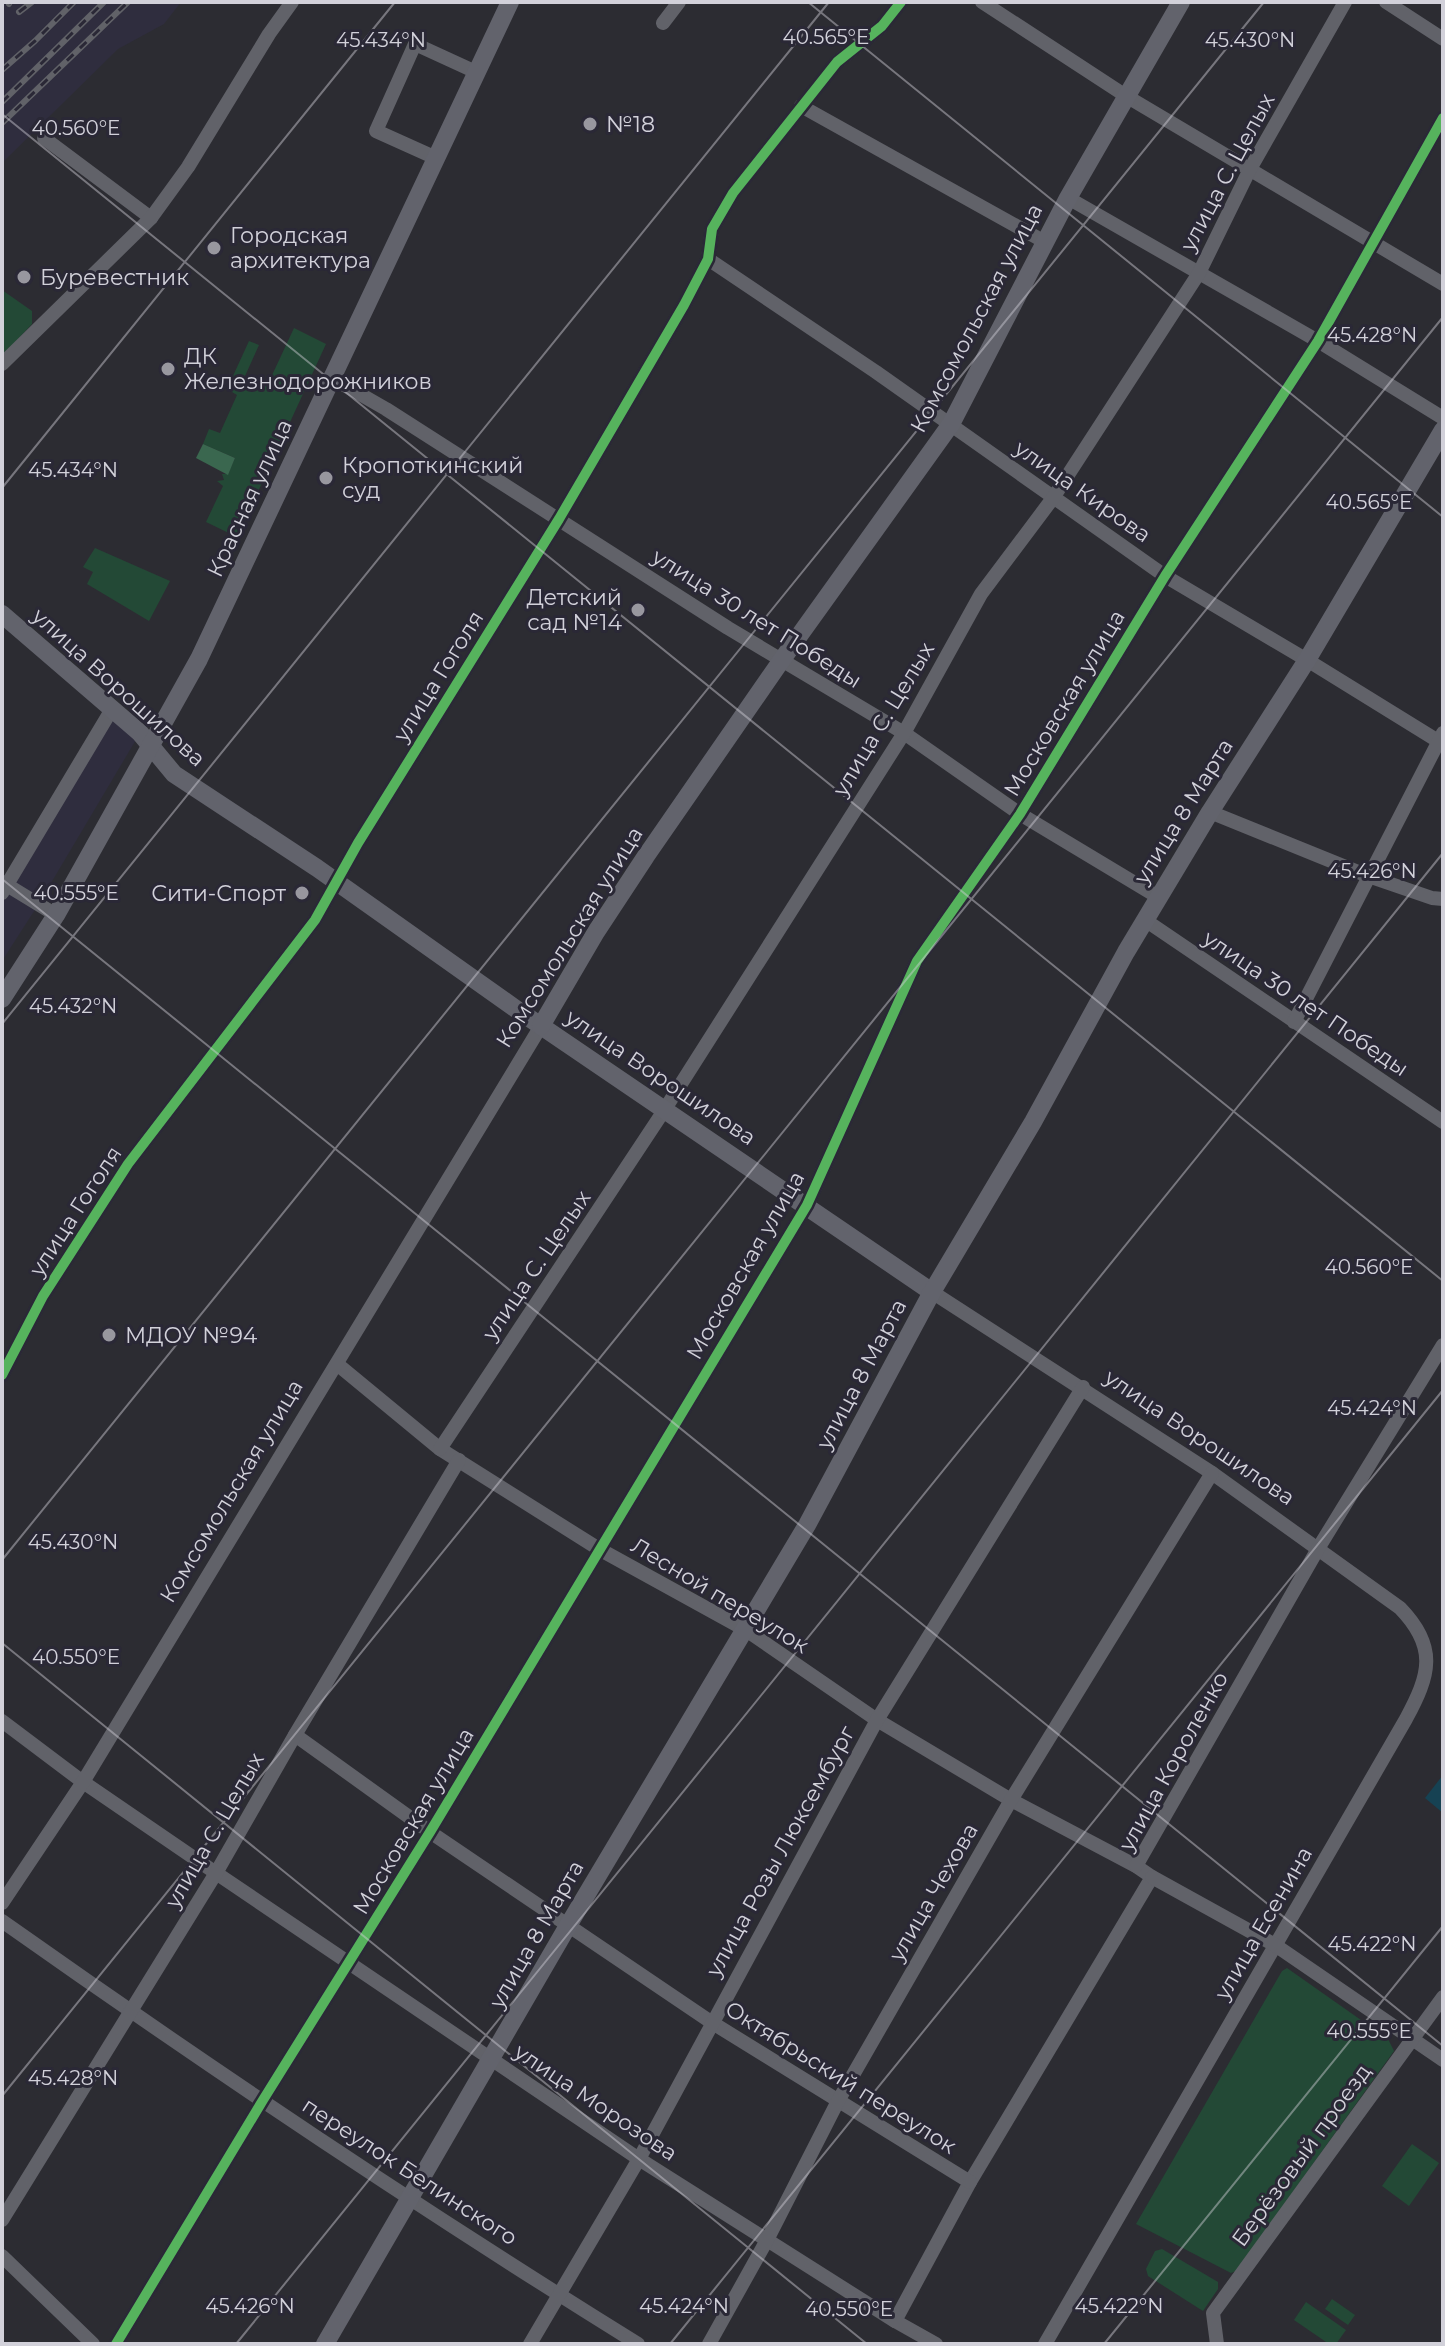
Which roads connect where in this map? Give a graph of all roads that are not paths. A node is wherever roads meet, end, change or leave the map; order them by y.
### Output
1 (292, 2) edge
2 (510, 2) edge
3 (679, 2) edge
4 (901, 2) edge
5 (982, 2) edge
6 (1181, 2) edge
7 (1345, 2) edge
8 (1386, 2) edge
9 (663, 23) dead end
10 (1443, 39) edge
11 (476, 72) junction
12 (1126, 96) junction
13 (801, 106) junction
14 (1443, 118) edge
15 (44, 138) dead end
16 (436, 158) junction
17 (1250, 169) junction
18 (1068, 198) junction
19 (151, 218) junction
20 (1045, 242) junction
21 (1372, 243) junction
22 (708, 259) junction
23 (1199, 273) junction
24 (1443, 284) edge
25 (1318, 341) junction
26 (2, 364) edge
27 (332, 378) junction
28 (1443, 418) edge
29 (951, 424) junction
30 (1443, 430) edge
31 (1053, 498) junction
32 (559, 519) junction
33 (1165, 576) junction
34 (2, 614) edge
35 (1307, 660) junction
36 (781, 661) junction
37 (112, 709) junction
38 (904, 733) junction
39 (1441, 740) edge
40 (151, 747) junction
41 (1210, 812) junction
42 (1020, 814) junction
43 (1368, 876) junction
44 (336, 881) junction
45 (4, 887) edge
46 (1158, 897) junction
47 (1443, 899) edge
48 (56, 915) junction
49 (1145, 920) junction
50 (2, 999) edge
51 (1294, 1022) junction
52 (541, 1026) junction
53 (665, 1109) junction
54 (1443, 1122) edge
55 (807, 1205) junction
56 (932, 1292) junction
57 (1443, 1345) edge
58 (337, 1364) junction
59 (2, 1375) edge
60 (1083, 1387) junction
61 (440, 1449) junction
62 (459, 1460) junction
63 (1212, 1473) junction
64 (1319, 1547) junction
65 (599, 1549) junction
66 (746, 1630) junction
67 (877, 1720) junction
68 (2, 1721) edge
69 (295, 1735) junction
70 (83, 1782) junction
71 (1011, 1800) junction
72 (430, 1832) junction
73 (1136, 1866) junction
74 (216, 1873) junction
75 (1152, 1877) junction
76 (2, 1903) edge
77 (2, 1921) edge
78 (569, 1924) junction
79 (1275, 1945) junction
80 (350, 1963) junction
81 (1443, 1997) edge
82 (131, 2012) junction
83 (711, 2022) junction
84 (1412, 2039) junction
85 (491, 2059) junction
86 (1443, 2060) edge
87 (263, 2100) junction
88 (838, 2101) junction
89 (639, 2159) junction
90 (970, 2182) junction
91 (409, 2198) junction
92 (2, 2220) edge
93 (767, 2240) junction
94 (2, 2256) edge
95 (558, 2295) junction
96 (902, 2325) junction
97 (93, 2344) edge
98 (116, 2344) edge
99 (325, 2344) edge
100 (530, 2344) edge
101 (638, 2344) edge
102 (709, 2344) edge
103 (899, 2344) edge
104 (936, 2344) edge
105 (1045, 2344) edge
106 (1217, 2344) edge

1 - 19 street
2 - 11 main road, Красная улица
3 - 9 street
4 - 13 street, улица Гоголя
5 - 12 street
6 - 12 main road, Комсомольская улица
7 - 17 street, улица С. Целых
8 - 10 street
11 - 16 main road, Красная улица
11 - 16 street
12 - 17 street
12 - 18 main road, Комсомольская улица
13 - 20 street
13 - 22 street, улица Гоголя
14 - 21 street, Московская улица
15 - 19 street
16 - 27 main road, Красная улица
17 - 21 street
17 - 23 street, улица С. Целых
18 - 20 main road, Комсомольская улица
18 - 23 street
19 - 26 street
20 - 29 main road, Комсомольская улица
21 - 24 street
21 - 25 street, Московская улица
22 - 29 street, улица Кирова
22 - 32 street, улица Гоголя
23 - 25 street
23 - 31 street, улица С. Целых
25 - 28 street
25 - 33 street, Московская улица
27 - 32 street, улица 30 лет Победы
27 - 40 main road, Красная улица
29 - 31 street, улица Кирова
29 - 36 main road, Комсомольская улица
30 - 35 main road, улица 8 Марта
31 - 33 street, улица Кирова
31 - 38 street, улица С. Целых
32 - 36 street, улица 30 лет Победы
32 - 44 street, улица Гоголя
33 - 35 street, улица Кирова
33 - 42 street, Московская улица
34 - 37 main road, улица Ворошилова
35 - 39 street, улица Кирова
35 - 41 main road, улица 8 Марта
36 - 38 street, улица 30 лет Победы
36 - 52 main road, Комсомольская улица
37 - 40 main road, улица Ворошилова
37 - 45 street
38 - 42 street, улица 30 лет Победы
38 - 53 street, улица С. Целых
39 - 43 street
40 - 44 main road, улица Ворошилова
40 - 48 main road, Красная улица
41 - 43 street
41 - 46 main road, улица 8 Марта
42 - 46 street, улица 30 лет Победы
42 - 55 street, Московская улица
43 - 47 street
43 - 51 street
44 - 52 main road, улица Ворошилова
44 - 59 street, улица Гоголя
45 - 48 street
46 - 49 main road, улица 8 Марта
48 - 50 main road, Красная улица
49 - 51 street, улица 30 лет Победы
49 - 56 main road, улица 8 Марта
51 - 54 street, улица 30 лет Победы
52 - 53 main road, улица Ворошилова
52 - 58 street, Комсомольская улица
53 - 55 main road, улица Ворошилова
53 - 61 street, улица С. Целых
55 - 56 main road, улица Ворошилова
55 - 65 street, Московская улица
56 - 60 street, улица Ворошилова
56 - 66 main road, улица 8 Марта
57 - 64 street, улица Короленко
58 - 61 street, Лесной переулок
58 - 70 street, Комсомольская улица
60 - 63 street, улица Ворошилова
60 - 67 street, улица Розы Люксембург
61 - 62 street, Лесной переулок
62 - 65 street, Лесной переулок
62 - 69 street, улица С. Целых
63 - 64 street, улица Ворошилова
63 - 71 street, улица Чехова
64 - 73 street, улица Короленко
64 - 79 street, улица Есенина
65 - 66 street, Лесной переулок
65 - 72 street, Московская улица
66 - 67 street, Лесной переулок
66 - 78 main road, улица 8 Марта
67 - 71 street, Лесной переулок
67 - 83 street, улица Розы Люксембург
68 - 70 street, улица Морозова
69 - 72 street, Октябрьский переулок
69 - 74 street, улица С. Целых
70 - 74 street, улица Морозова
70 - 76 street, Комсомольская улица
71 - 73 street, Лесной переулок
71 - 88 street, улица Чехова
72 - 78 street, Октябрьский переулок
72 - 80 street, Московская улица
73 - 75 street, улица Короленко
74 - 80 street, улица Морозова
74 - 82 street, улица С. Целых
75 - 79 street
75 - 90 street, улица Короленко
77 - 82 street, переулок Белинского
78 - 83 street, Октябрьский переулок
78 - 85 main road, улица 8 Марта
79 - 84 street
79 - 105 street, улица Есенина
80 - 85 street, улица Морозова
80 - 87 street, Московская улица
81 - 84 street, Берёзовый проезд
82 - 87 street, переулок Белинского
82 - 92 street, улица С. Целых
83 - 88 street, Октябрьский переулок
83 - 89 street, улица Розы Люксембург
84 - 86 street
84 - 106 street, Берёзовый проезд
85 - 89 street, улица Морозова
85 - 91 main road, улица 8 Марта
87 - 91 street, переулок Белинского
87 - 98 street, Московская улица
88 - 90 street, Октябрьский переулок
88 - 93 street, улица Чехова
89 - 93 street, улица Морозова
89 - 95 street, улица Розы Люксембург
90 - 96 street, улица Короленко
91 - 95 street, переулок Белинского
91 - 99 main road, улица 8 Марта
93 - 96 street, улица Морозова
93 - 102 street, улица Чехова
94 - 97 street
95 - 100 street, улица Розы Люксембург
95 - 101 street, переулок Белинского
96 - 103 street, улица Короленко
96 - 104 street, улица Морозова

